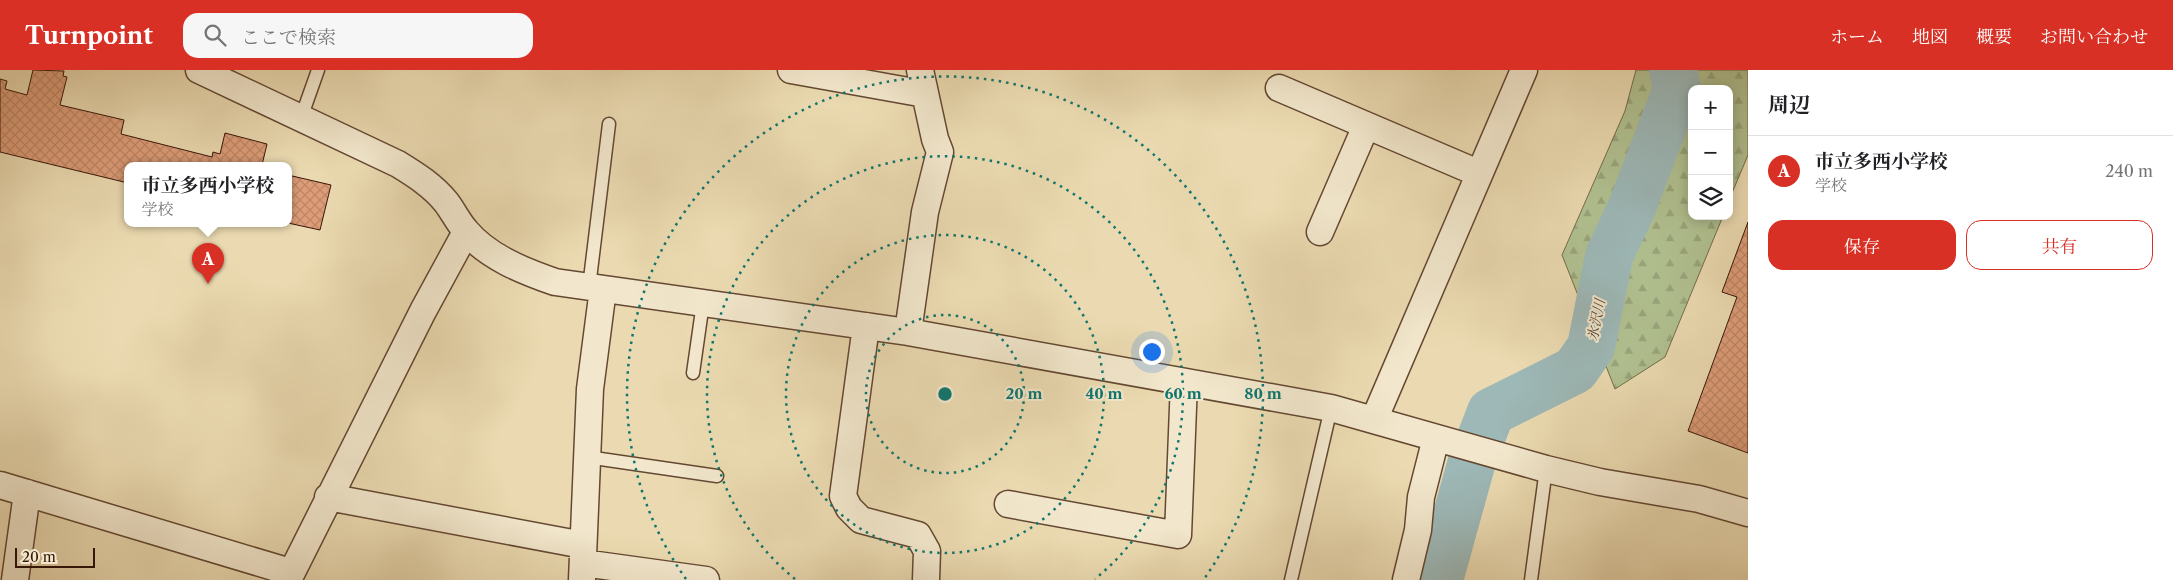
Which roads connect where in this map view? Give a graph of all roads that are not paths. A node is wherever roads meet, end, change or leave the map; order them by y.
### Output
1 (199, 70) edge
2 (318, 70) edge
3 (791, 70) edge
4 (1524, 70) edge
5 (923, 82) edge
6 (1279, 88) dead end
7 (301, 118) junction
8 (609, 124) dead end
9 (1366, 126) junction
10 (1478, 173) junction
11 (466, 232) junction
12 (1320, 232) dead end
13 (596, 288) junction
14 (704, 303) junction
15 (866, 326) junction
16 (908, 332) junction
17 (693, 373) dead end
18 (1184, 382) junction
19 (1331, 408) junction
20 (1374, 420) junction
21 (1446, 440) junction
22 (587, 457) junction
23 (1546, 469) junction
24 (717, 476) dead end
25 (0, 485) edge
26 (27, 494) junction
27 (328, 498) junction
28 (1008, 504) dead end
29 (1748, 513) edge
30 (583, 563) edge
31 (289, 576) edge
32 (15, 580) edge
33 (706, 580) edge
34 (926, 580) edge
35 (1291, 580) edge
36 (1406, 580) edge
37 (1532, 580) edge

1 - 7 street
2 - 7 lane
3 - 5 street
4 - 10 street
5 - 16 street
6 - 9 street
7 - 11 street
8 - 13 lane
9 - 10 street
9 - 12 street
10 - 20 street
11 - 13 street
11 - 27 street
13 - 14 street
13 - 22 street
14 - 15 street
14 - 17 lane
15 - 16 street
15 - 34 street
16 - 18 street
18 - 19 street
18 - 28 street
19 - 20 street
19 - 35 lane
20 - 21 street
21 - 23 street
21 - 36 street
22 - 24 lane
22 - 30 street
23 - 29 street
23 - 37 lane
25 - 26 street
26 - 31 street
26 - 32 street
27 - 30 street
27 - 31 street
30 - 33 street

